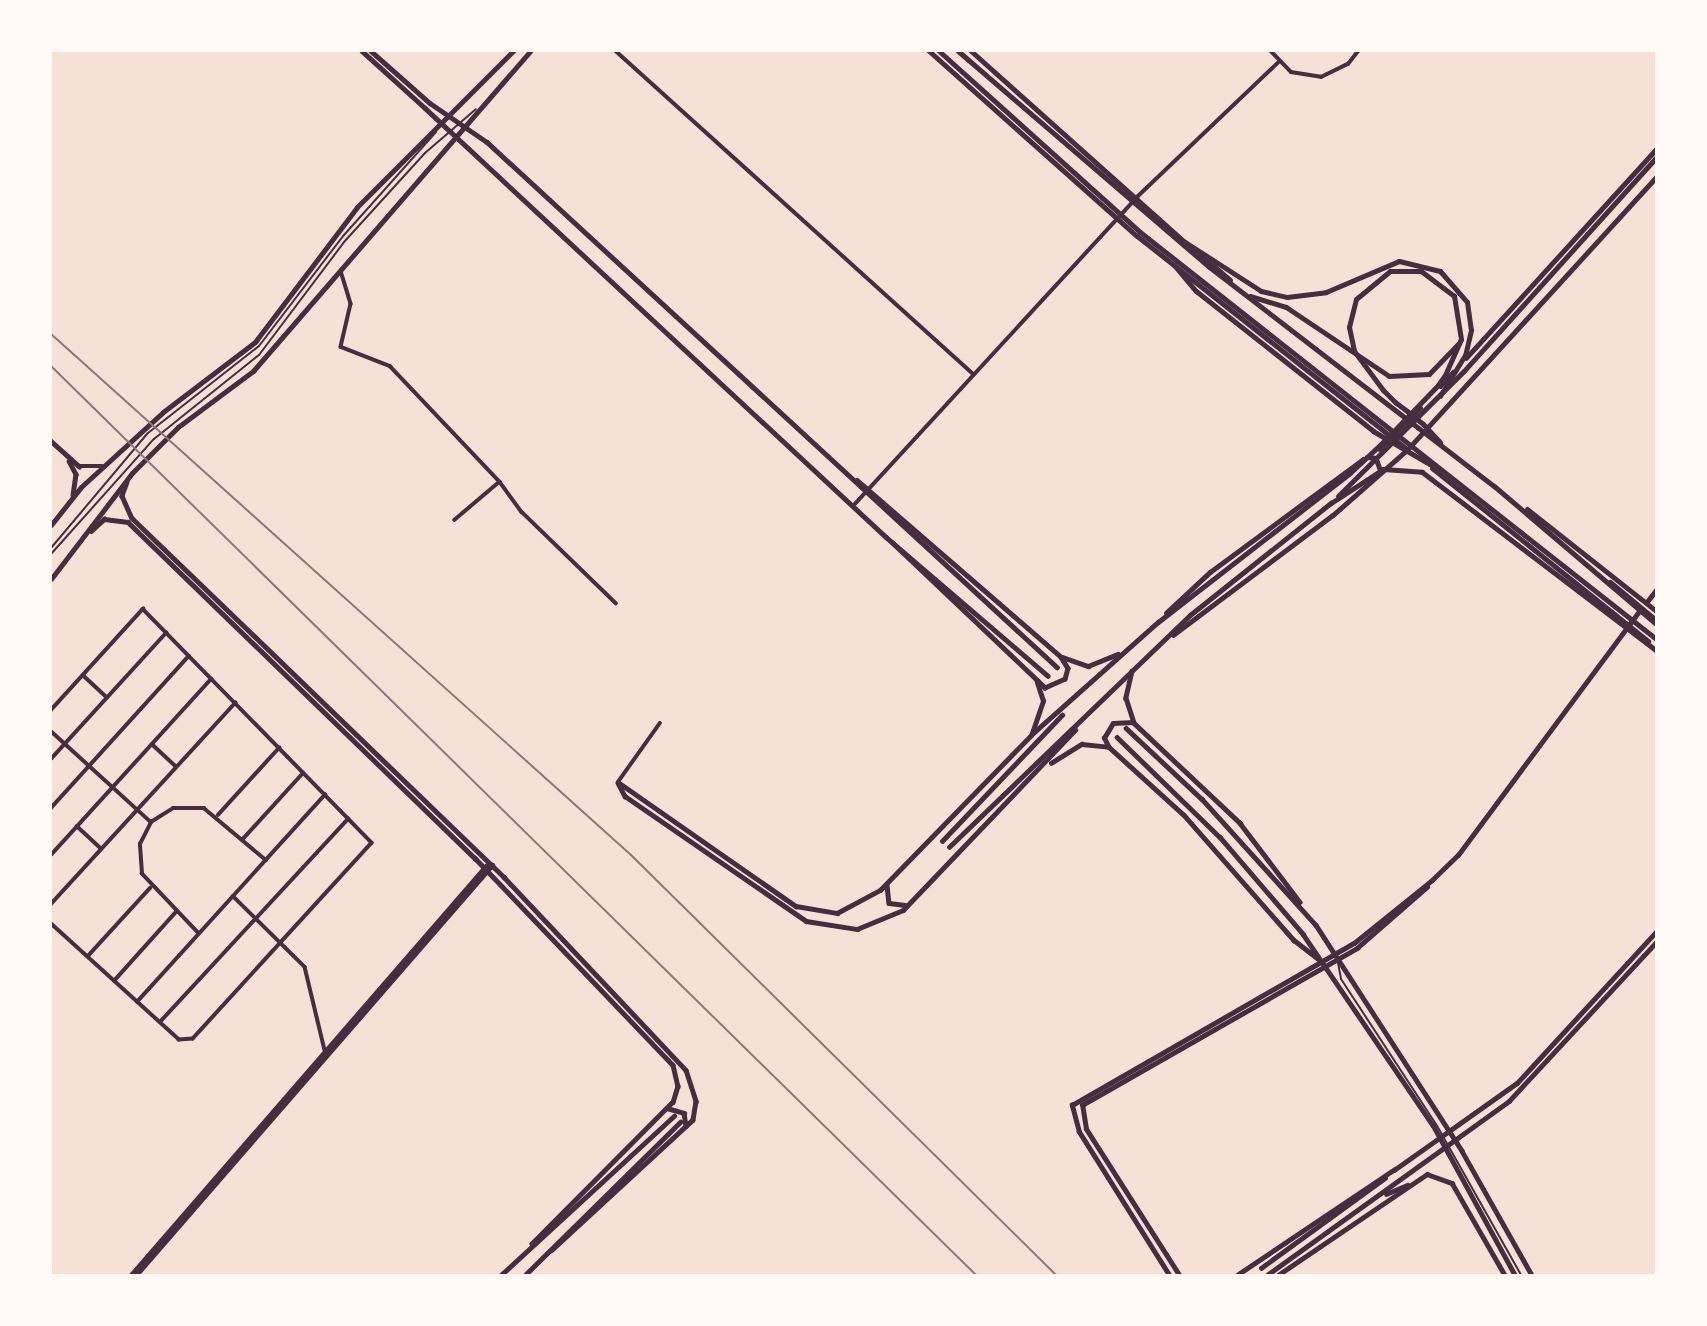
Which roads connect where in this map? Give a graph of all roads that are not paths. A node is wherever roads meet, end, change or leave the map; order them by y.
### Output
1 (362, 51) edge
2 (371, 51) edge
3 (513, 51) edge
4 (530, 51) edge
5 (615, 51) edge
6 (929, 51) edge
7 (939, 51) edge
8 (958, 51) edge
9 (971, 51) edge
10 (1271, 51) edge
11 (1358, 51) edge
12 (1279, 62) junction
13 (427, 106) junction
14 (447, 115) junction
15 (441, 122) junction
16 (462, 125) junction
17 (454, 133) junction
18 (1656, 149) edge
19 (1656, 158) edge
20 (1656, 177) edge
21 (1137, 197) junction
22 (1117, 218) junction
23 (1174, 234) junction
24 (342, 265) junction
25 (1174, 265) junction
26 (1251, 296) junction
27 (1461, 339) junction
28 (974, 374) junction
29 (1440, 396) junction
30 (1406, 422) junction
31 (1422, 432) junction
32 (1392, 437) junction
33 (51, 441) edge
34 (1447, 449) junction
35 (1407, 450) junction
36 (1366, 457) junction
37 (69, 460) junction
38 (110, 463) junction
39 (132, 473) junction
40 (1379, 476) junction
41 (1451, 476) junction
42 (500, 482) junction
43 (1494, 486) junction
44 (867, 491) junction
45 (69, 503) junction
46 (1331, 503) junction
47 (855, 504) junction
48 (455, 520) dead end
49 (51, 525) edge
50 (886, 537) junction
51 (77, 543) junction
52 (51, 548) edge
53 (51, 554) edge
54 (51, 579) edge
55 (1656, 590) edge
56 (616, 603) dead end
57 (1642, 607) junction
58 (1656, 611) edge
59 (1158, 622) junction
60 (1656, 622) edge
61 (1629, 624) junction
62 (166, 633) junction
63 (1166, 639) junction
64 (1656, 639) edge
65 (1656, 649) edge
66 (1124, 652) junction
67 (189, 656) junction
68 (1061, 657) junction
69 (1057, 667) dead end
70 (1133, 670) junction
71 (83, 675) junction
72 (1048, 676) dead end
73 (211, 678) junction
74 (1036, 681) junction
75 (107, 698) junction
76 (235, 703) junction
77 (51, 710) edge
78 (1065, 711) junction
79 (660, 723) dead end
80 (1134, 723) junction
81 (1080, 724) junction
82 (1126, 728) dead end
83 (51, 731) edge
84 (1031, 735) junction
85 (1118, 737) dead end
86 (65, 744) junction
87 (152, 744) junction
88 (1109, 747) junction
89 (279, 748) junction
90 (51, 759) edge
91 (89, 766) junction
92 (177, 766) junction
93 (1045, 768) junction
94 (303, 773) junction
95 (618, 782) junction
96 (112, 787) junction
97 (326, 795) junction
98 (51, 808) edge
99 (137, 810) junction
100 (218, 815) junction
101 (348, 819) junction
102 (151, 822) junction
103 (77, 826) junction
104 (243, 839) junction
105 (943, 841) dead end
106 (949, 847) dead end
107 (102, 848) junction
108 (51, 855) edge
109 (266, 860) junction
110 (491, 863) junction
111 (486, 869) junction
112 (889, 881) junction
113 (150, 888) junction
114 (233, 896) junction
115 (51, 904) edge
116 (908, 905) junction
117 (1302, 906) junction
118 (176, 912) junction
119 (257, 918) junction
120 (51, 924) edge
121 (1656, 932) edge
122 (199, 934) junction
123 (282, 941) junction
124 (1656, 942) edge
125 (88, 957) junction
126 (1336, 957) junction
127 (1321, 961) junction
128 (1325, 967) junction
129 (114, 981) junction
130 (137, 1002) junction
131 (160, 1023) junction
132 (325, 1050) junction
133 (667, 1108) junction
134 (674, 1116) dead end
135 (680, 1122) dead end
136 (685, 1130) junction
137 (1451, 1133) junction
138 (1441, 1139) junction
139 (1456, 1142) junction
140 (1446, 1149) junction
141 (1395, 1169) junction
142 (1407, 1185) junction
143 (1373, 1200) junction
144 (551, 1250) junction
145 (520, 1257) junction
146 (1261, 1268) dead end
147 (134, 1275) edge
148 (500, 1275) edge
149 (525, 1275) edge
150 (1170, 1275) edge
151 (1179, 1275) edge
152 (1237, 1275) edge
153 (1267, 1275) edge
154 (1278, 1275) edge
155 (1505, 1275) edge
156 (1515, 1275) edge
157 (1521, 1275) edge
158 (1532, 1275) edge

1 - 13 main road
2 - 13 main road
3 - 14 main road
4 - 16 main road
5 - 28 street
6 - 22 main road
7 - 41 main road
8 - 23 main road
9 - 21 main road
10 - 12 street
11 - 12 street
12 - 21 street
13 - 14 main road
13 - 15 main road
14 - 15 main road
14 - 16 main road
15 - 17 main road
15 - 38 main road
15 - 52 lane
16 - 17 main road
16 - 44 main road
17 - 24 main road
17 - 47 main road
17 - 53 lane
18 - 30 main road
19 - 29 main road
20 - 31 main road
21 - 22 street
21 - 26 main road
22 - 25 main road
22 - 28 street
23 - 29 main road
23 - 34 main road
24 - 39 main road
24 - 42 street
25 - 32 main road
25 - 41 main road
26 - 27 main road
26 - 30 main road
27 - 34 main road
27 - 59 main road
28 - 44 street
29 - 46 main road
30 - 31 main road
30 - 32 main road
31 - 35 main road
31 - 57 main road
32 - 35 main road
32 - 36 main road
33 - 37 main road
34 - 43 main road
35 - 40 main road
35 - 61 main road
36 - 40 main road
36 - 59 main road
37 - 38 main road
37 - 45 main road
38 - 45 main road
39 - 51 main road
39 - 110 main road
40 - 63 main road
41 - 64 main road
42 - 48 street
42 - 56 street
43 - 58 main road
43 - 60 main road
44 - 47 street
44 - 68 main road
44 - 69 main road
45 - 49 main road
46 - 63 main road
46 - 65 main road
47 - 50 main road
50 - 72 main road
50 - 74 main road
51 - 54 main road
51 - 111 main road
55 - 57 main road
57 - 60 main road
57 - 61 main road
59 - 66 main road
61 - 65 main road
61 - 126 main road
62 - 67 street
62 - 71 street
62 - 75 street
63 - 70 main road
66 - 68 main road
66 - 78 main road
67 - 73 street
67 - 91 street
68 - 74 main road
70 - 80 main road
70 - 81 main road
71 - 75 street
71 - 77 street
73 - 76 street
73 - 87 street
74 - 84 main road
75 - 86 street
76 - 89 street
76 - 92 street
78 - 84 main road
78 - 105 main road
79 - 95 street
80 - 88 main road
80 - 117 main road
81 - 93 main road
81 - 106 main road
82 - 117 main road
83 - 86 street
84 - 112 main road
85 - 127 main road
86 - 90 street
86 - 91 street
87 - 92 street
87 - 96 street
88 - 93 main road
88 - 127 main road
89 - 94 street
89 - 100 street
91 - 96 street
91 - 98 street
92 - 99 street
93 - 116 main road
94 - 97 street
94 - 104 street
95 - 112 main road
95 - 116 main road
96 - 99 street
96 - 103 street
97 - 101 street
97 - 109 street
99 - 102 street
99 - 107 street
100 - 102 street
100 - 104 street
101 - 119 street
101 - 123 street
102 - 113 street
103 - 107 street
103 - 108 street
104 - 109 street
107 - 115 street
109 - 114 street
110 - 111 main road
110 - 136 main road
111 - 132 main road
111 - 133 main road
111 - 147 main road
112 - 116 main road
113 - 118 street
113 - 125 street
114 - 119 street
114 - 122 street
117 - 126 main road
118 - 122 street
118 - 129 street
119 - 123 street
119 - 131 street
120 - 125 street
121 - 137 main road
122 - 130 street
123 - 131 street
123 - 132 street
124 - 139 main road
125 - 129 street
126 - 127 main road
126 - 128 main road
126 - 137 main road
126 - 138 lane
127 - 128 main road
127 - 150 main road
128 - 138 main road
128 - 151 main road
129 - 130 street
130 - 131 street
132 - 147 main road
133 - 136 main road
133 - 145 main road
134 - 145 main road
135 - 144 main road
136 - 144 main road
137 - 138 main road
137 - 139 main road
138 - 140 main road
138 - 141 main road
139 - 140 main road
139 - 158 main road
140 - 143 main road
140 - 156 main road
140 - 157 lane
141 - 146 main road
141 - 152 main road
142 - 143 main road
142 - 154 main road
142 - 155 main road
143 - 153 main road
144 - 149 main road
145 - 148 main road

